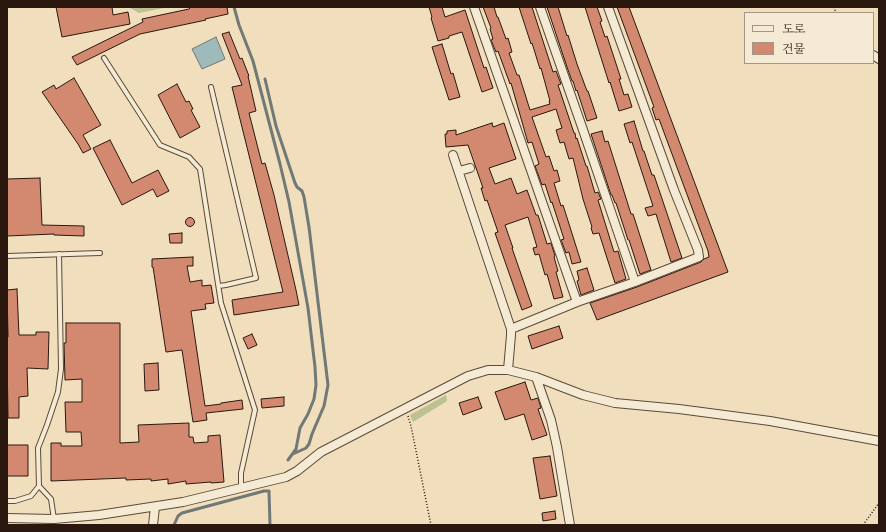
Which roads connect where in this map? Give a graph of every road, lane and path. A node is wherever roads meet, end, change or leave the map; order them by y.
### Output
1 (474, 7) edge
2 (540, 7) edge
3 (608, 7) edge
4 (104, 58) dead end
5 (211, 87) dead end
6 (453, 155) dead end
7 (470, 168) dead end
8 (459, 171) junction
9 (100, 253) dead end
10 (59, 254) junction
11 (7, 256) edge
12 (635, 282) junction
13 (219, 286) junction
14 (577, 302) junction
15 (511, 329) junction
16 (508, 370) junction
17 (536, 377) junction
18 (405, 408) junction
19 (879, 441) edge
20 (39, 486) junction
21 (241, 489) junction
22 (7, 501) edge
23 (879, 503) edge
24 (155, 507) junction
25 (7, 518) edge
26 (54, 519) junction
27 (153, 525) edge
28 (431, 525) edge
29 (570, 525) edge
30 (863, 525) edge

1 - 14 street
2 - 12 street
3 - 12 street
4 - 13 lane
5 - 13 lane
6 - 8 street
7 - 8 street
8 - 15 street
9 - 10 lane
10 - 11 lane
10 - 20 lane
12 - 14 street
13 - 21 lane
14 - 15 street
15 - 16 street
16 - 17 street
16 - 18 street
17 - 19 street
17 - 29 street
18 - 21 street
18 - 28 path
20 - 22 lane
20 - 26 lane
21 - 24 street
23 - 30 path
24 - 26 street
24 - 27 street
25 - 26 street

